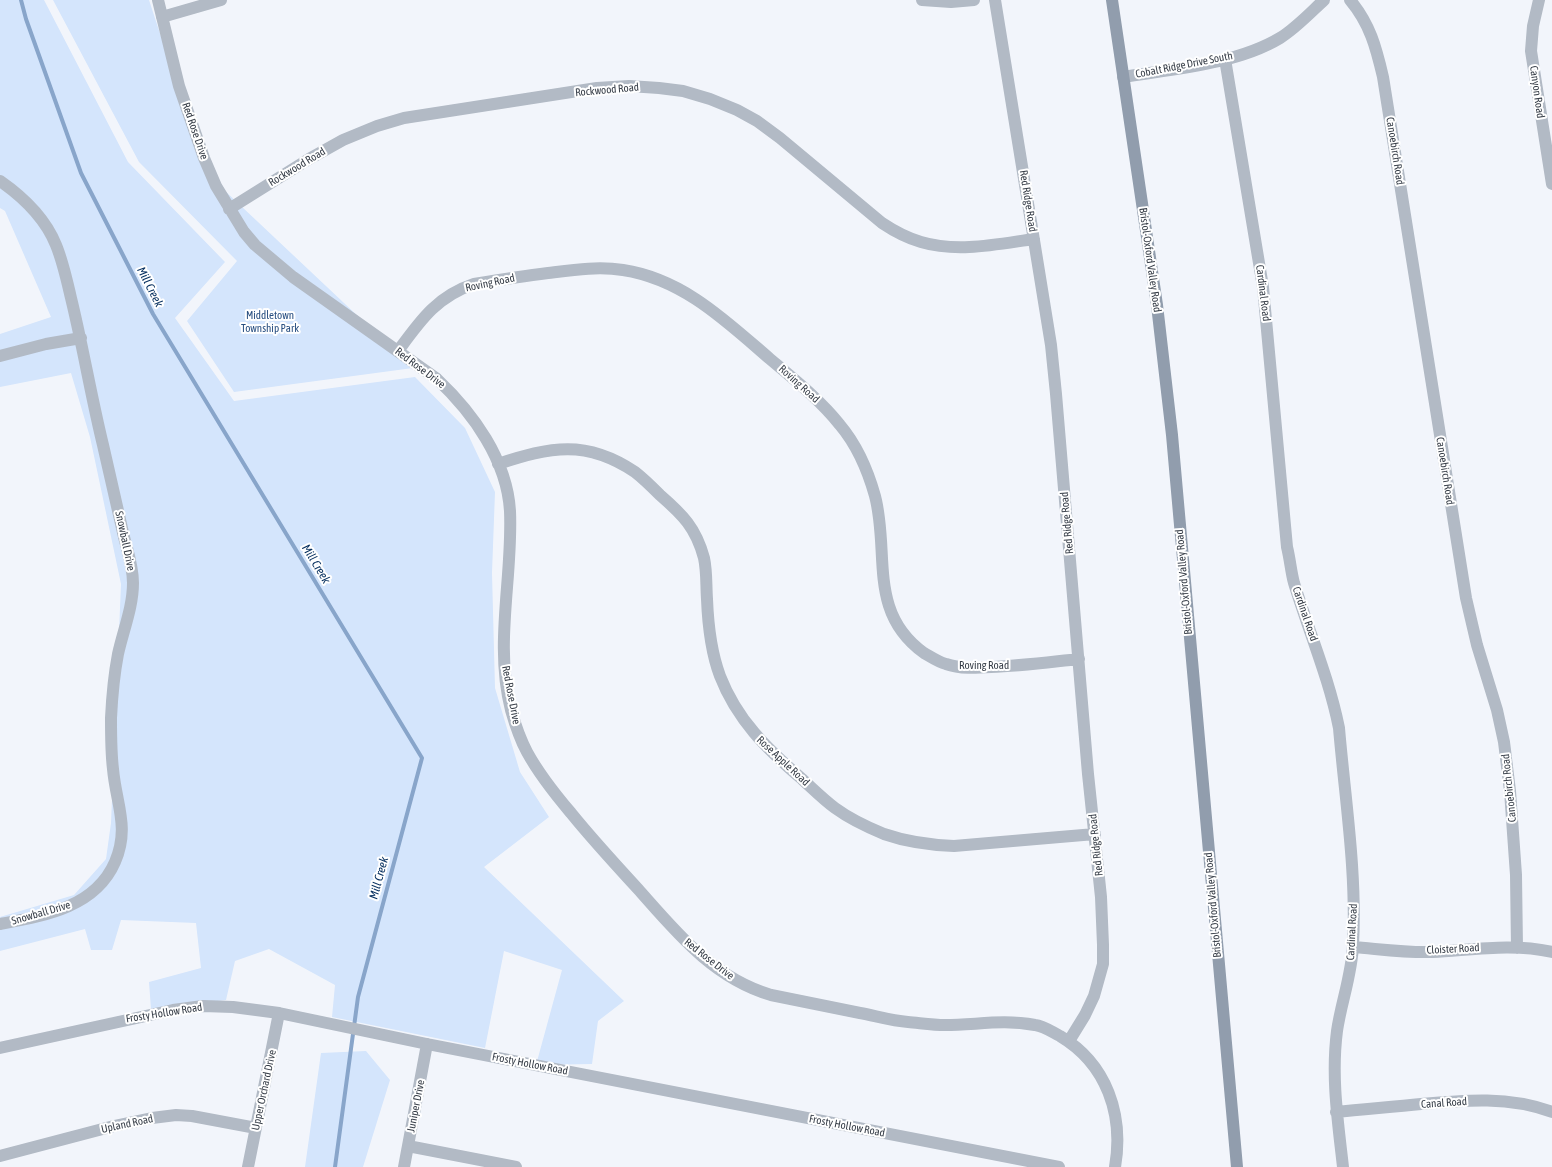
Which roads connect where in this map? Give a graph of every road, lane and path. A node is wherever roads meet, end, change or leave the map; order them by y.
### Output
1 (158, 0) edge
2 (221, 0) edge
3 (925, 0) edge
4 (974, 0) edge
5 (995, 0) edge
6 (1112, 0) edge
7 (1324, 0) edge
8 (1350, 0) edge
9 (1540, 0) edge
10 (162, 17) junction
11 (1225, 59) junction
12 (1123, 77) junction
13 (1548, 133) edge
14 (0, 182) edge
15 (1552, 184) edge
16 (229, 209) junction
17 (1034, 238) junction
18 (81, 338) junction
19 (398, 351) junction
20 (0, 356) edge
21 (498, 464) junction
22 (1079, 659) junction
23 (1095, 834) junction
24 (0, 924) edge
25 (1353, 947) junction
26 (1517, 948) junction
27 (1552, 952) edge
28 (279, 1012) junction
29 (1068, 1041) junction
30 (428, 1044) junction
31 (0, 1048) edge
32 (1336, 1112) junction
33 (1552, 1112) edge
34 (256, 1128) junction
35 (408, 1146) junction
36 (0, 1156) edge
37 (1019, 1163) edge
38 (248, 1167) edge
39 (404, 1167) edge
40 (516, 1167) edge
41 (1059, 1167) edge
42 (1115, 1167) edge
43 (1237, 1167) edge
44 (1343, 1167) edge

1 - 10 street, Red Rose Drive
2 - 10 street
3 - 4 street
5 - 17 street, Red Ridge Road
6 - 12 main road, Bristol-Oxford Valley Road
7 - 11 street, Cobalt Ridge Drive South
8 - 26 street, Canoebirch Road
9 - 13 street, Canyon Road
10 - 16 street, Red Rose Drive
11 - 12 street, Cobalt Ridge Drive South
11 - 25 street, Cardinal Road
12 - 43 main road, Bristol-Oxford Valley Road
13 - 15 street, Canyon Road
14 - 18 street, Snowball Drive
16 - 17 street, Rockwood Road
16 - 19 street, Red Rose Drive
17 - 22 street, Red Ridge Road
18 - 20 street
18 - 24 street, Snowball Drive
19 - 21 street, Red Rose Drive
19 - 22 street, Roving Road
21 - 23 street, Rose Apple Road
21 - 29 street, Red Rose Drive
22 - 23 street, Red Ridge Road
23 - 29 street, Red Ridge Road
25 - 26 street, Cloister Road
25 - 32 street, Cardinal Road
26 - 27 street, Cloister Road
28 - 30 street, Frosty Hollow Road
28 - 31 street, Frosty Hollow Road
28 - 34 street, Upper Orchard Drive
29 - 42 street, Red Rose Drive
30 - 35 street, Juniper Drive
30 - 37 street, Frosty Hollow Road
32 - 33 street, Canal Road
32 - 44 street, Cardinal Road
34 - 36 street, Upland Road
34 - 38 street, Upper Orchard Drive
35 - 39 street, Juniper Drive
35 - 40 street
37 - 41 street, Frosty Hollow Road

